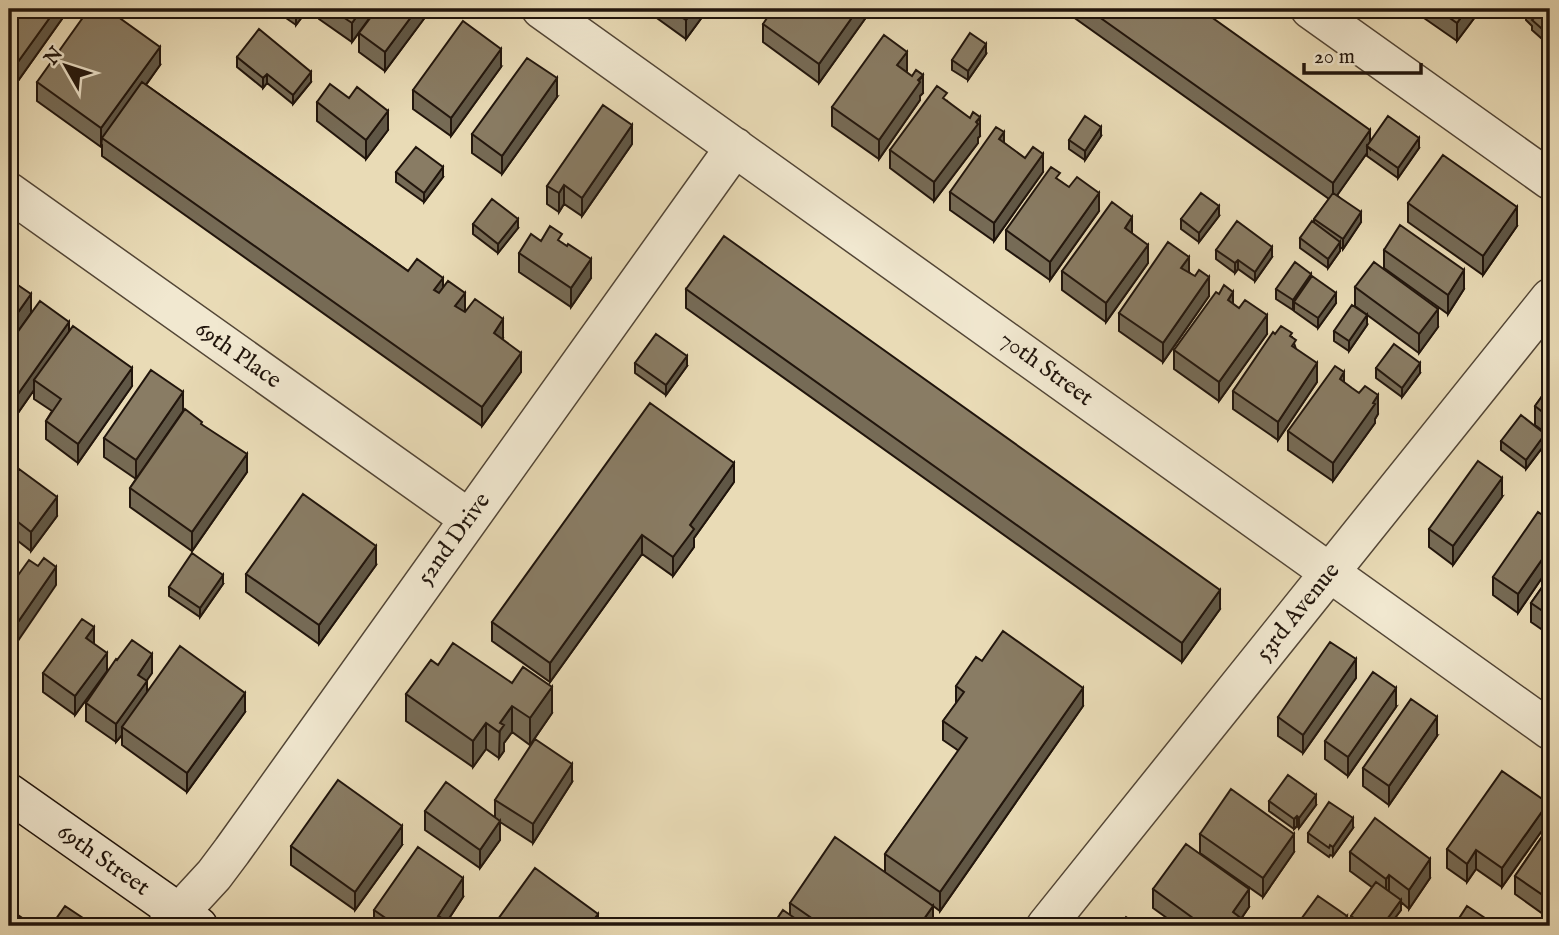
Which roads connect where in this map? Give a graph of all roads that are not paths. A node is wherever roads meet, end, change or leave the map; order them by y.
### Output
1 (541, 9) edge
2 (1310, 9) edge
3 (735, 147) junction
4 (1550, 180) edge
5 (9, 192) edge
6 (1550, 298) edge
7 (468, 519) junction
8 (1329, 572) junction
9 (1550, 730) edge
10 (9, 793) edge
11 (182, 922) edge
12 (1046, 926) edge

1 - 3 street, 70th Street
2 - 4 street
3 - 7 street, 52nd Drive
3 - 8 street, 70th Street
5 - 7 street, 69th Place
6 - 8 street, 53rd Avenue
7 - 11 street, 52nd Drive
8 - 9 street, 70th Street
8 - 12 street, 53rd Avenue
10 - 11 street, 69th Street

